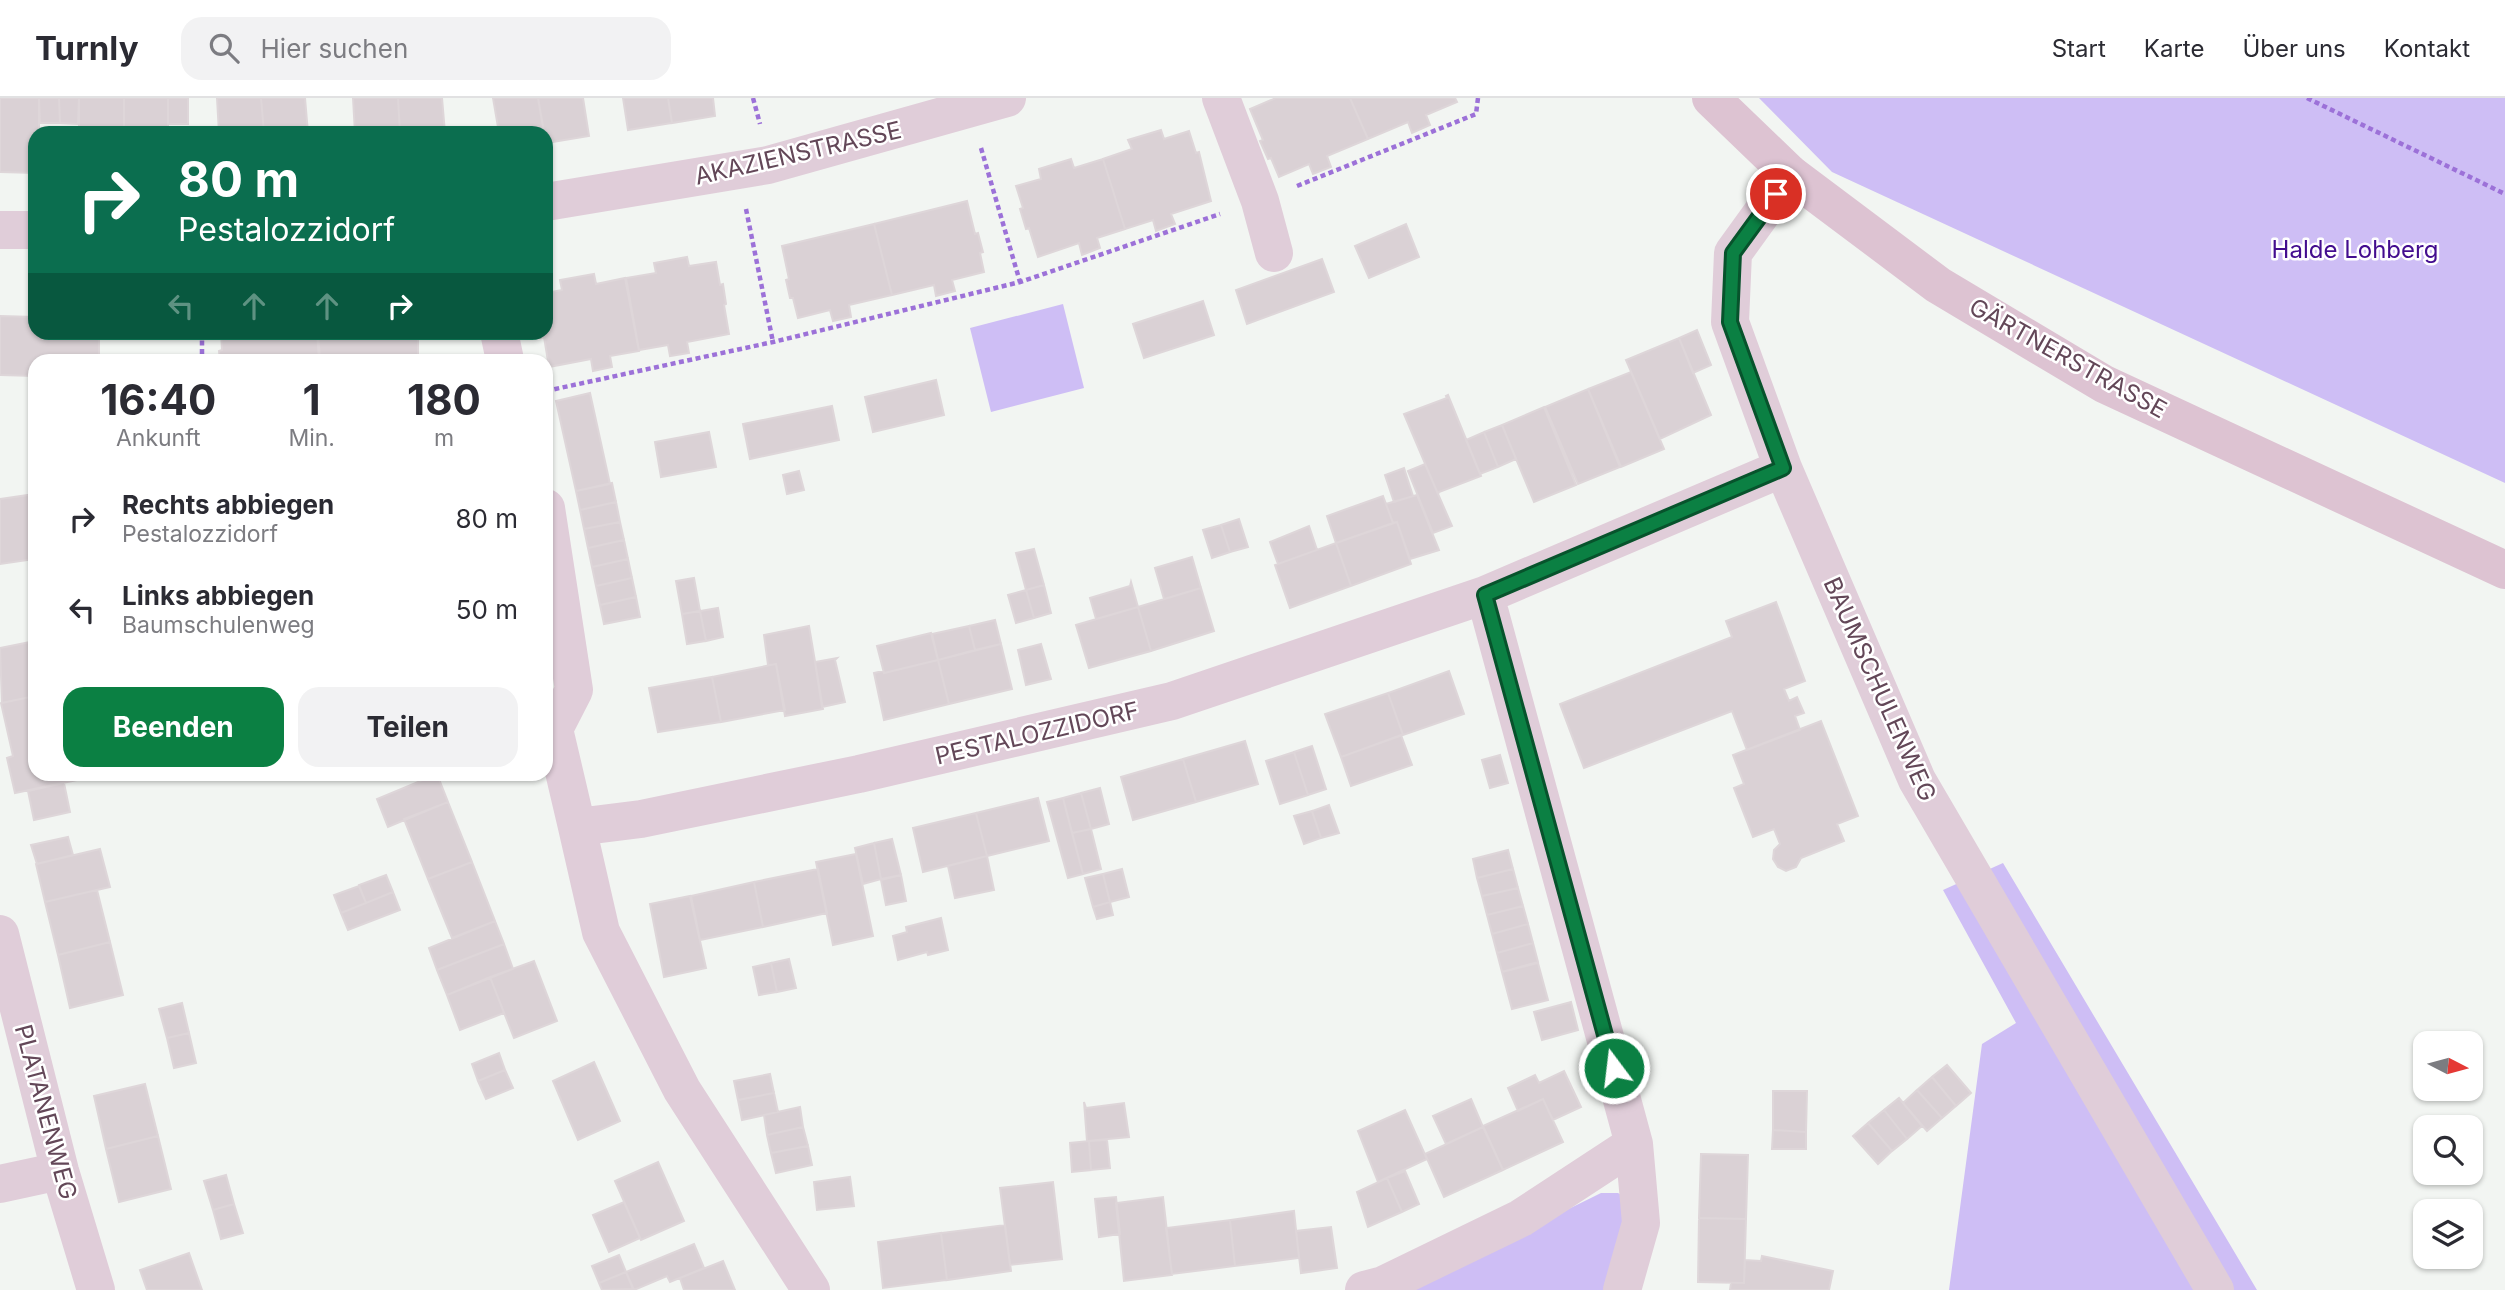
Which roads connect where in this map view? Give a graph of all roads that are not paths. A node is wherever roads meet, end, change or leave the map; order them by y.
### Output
1 (1007, 98) edge
2 (1221, 98) edge
3 (1711, 98) edge
4 (1790, 174) junction
5 (553, 201) edge
6 (0, 230) edge
7 (28, 230) edge
8 (1274, 253) dead end
9 (1783, 468) junction
10 (553, 554) edge
11 (2505, 570) edge
12 (1485, 595) junction
13 (553, 725) edge
14 (553, 741) edge
15 (577, 827) junction
16 (0, 934) edge
17 (1634, 1143) junction
18 (60, 1171) junction
19 (0, 1184) edge
20 (96, 1290) edge
21 (811, 1290) edge
22 (1364, 1290) edge
23 (1622, 1290) edge
24 (2216, 1290) edge

1 - 5 street, AKAZIENSTRASSE
2 - 8 street
3 - 4 main road, GÄRTNERSTRASSE
4 - 9 street, BAUMSCHULENWEG
4 - 11 main road, GÄRTNERSTRASSE
6 - 7 street
9 - 12 street, PESTALOZZIDORF
9 - 24 street, BAUMSCHULENWEG
10 - 13 street
12 - 15 street, PESTALOZZIDORF
12 - 17 street
14 - 15 street
15 - 21 street
16 - 18 street, PLATANENWEG
17 - 22 street
17 - 23 street
18 - 19 street
18 - 20 street, PLATANENWEG

